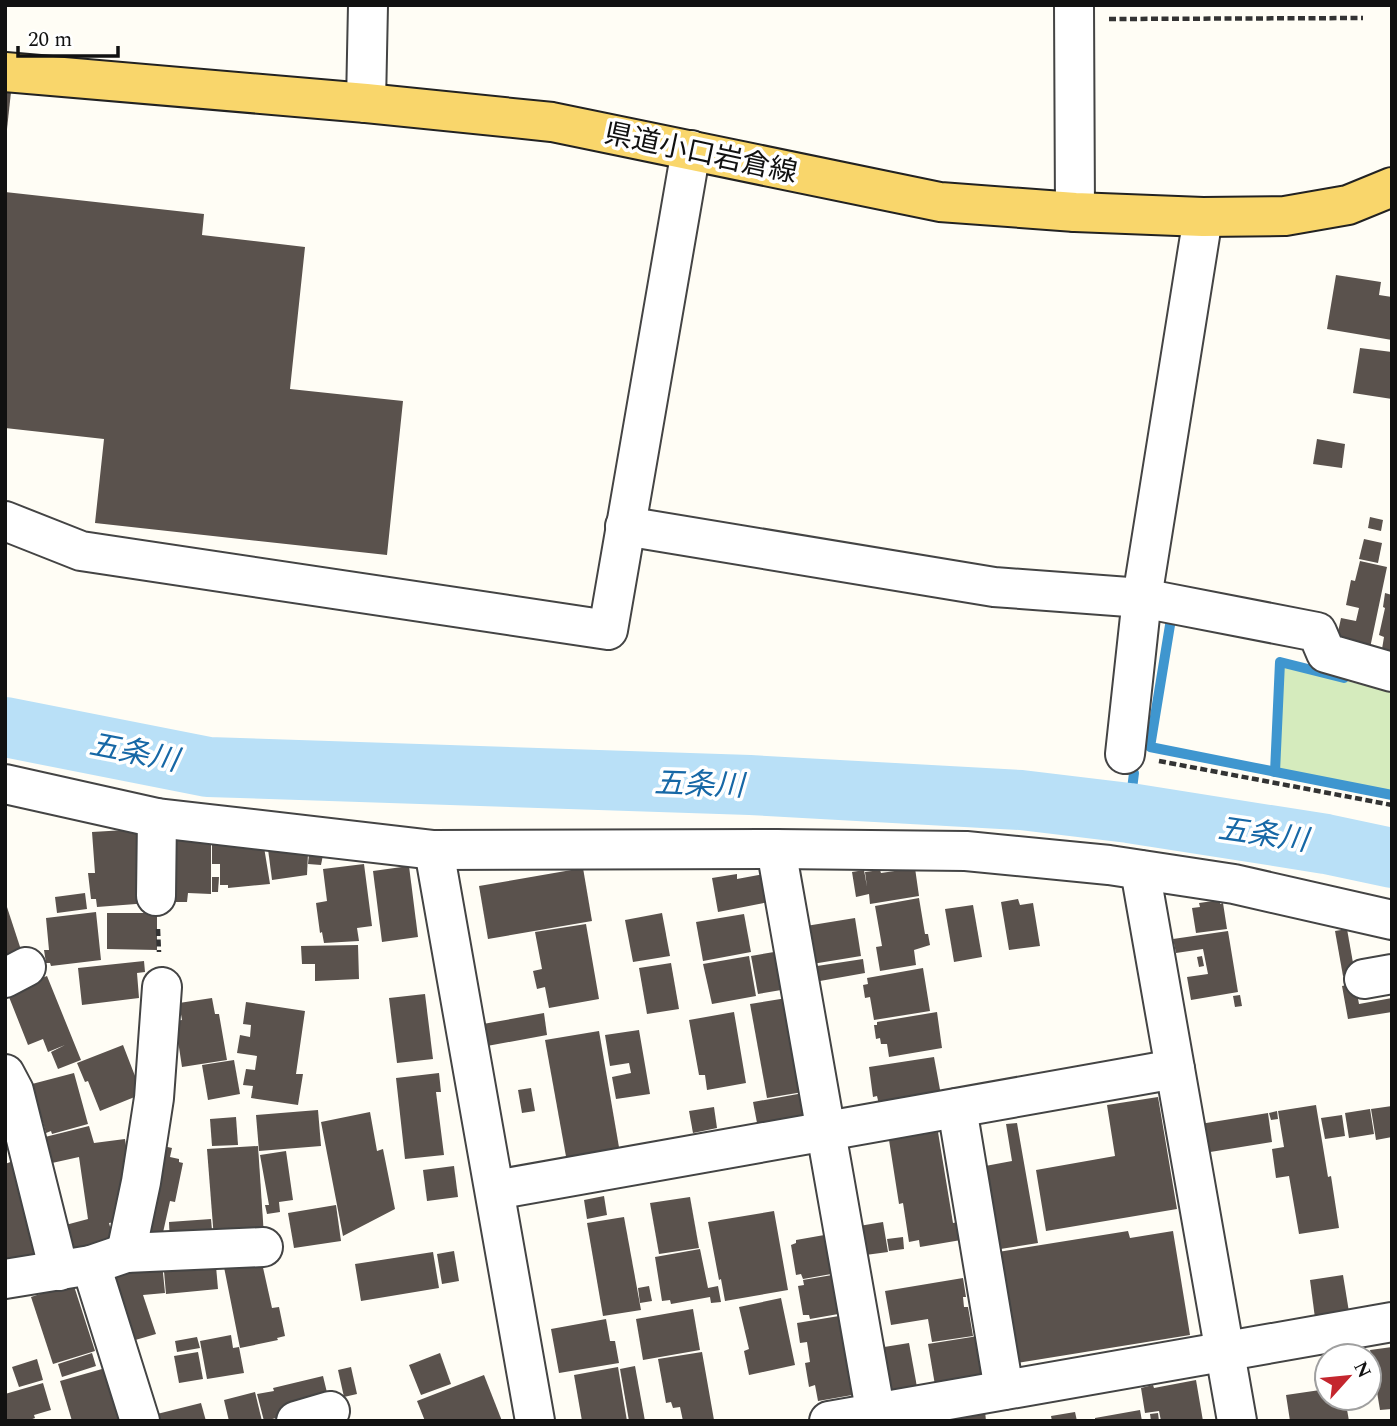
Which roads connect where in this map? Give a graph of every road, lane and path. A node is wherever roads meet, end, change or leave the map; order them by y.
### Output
1 (368, 5) edge
2 (1074, 12) edge
3 (1363, 18) dead end
4 (5, 72) edge
5 (366, 103) junction
6 (691, 150) junction
7 (1392, 187) edge
8 (1075, 212) junction
9 (1203, 216) junction
10 (5, 521) edge
11 (625, 526) junction
12 (1142, 598) junction
13 (1392, 672) edge
14 (1125, 754) joint
15 (5, 784) edge
16 (1392, 805) edge
17 (157, 818) junction
18 (776, 849) junction
19 (434, 850) junction
20 (1140, 870) junction
21 (156, 896) joint
22 (1392, 920) edge
23 (162, 987) joint
24 (1175, 1069) junction
25 (5, 1074) edge
26 (957, 1108) junction
27 (826, 1131) junction
28 (495, 1190) junction
29 (262, 1247) dead end
30 (92, 1263) junction
31 (5, 1279) edge
32 (1392, 1322) edge
33 (1225, 1352) junction
34 (1004, 1390) junction
35 (876, 1417) edge
36 (140, 1421) edge
37 (535, 1421) edge
38 (829, 1421) edge
39 (1237, 1421) edge

1 - 5 street
2 - 3 path
2 - 8 street
4 - 5 main road, 県道小口岩倉線
5 - 6 main road, 県道小口岩倉線
6 - 8 main road, 県道小口岩倉線
6 - 11 street
7 - 9 main road, 県道小口岩倉線
8 - 9 main road, 県道小口岩倉線
9 - 12 street
10 - 11 street
11 - 12 street
12 - 13 street
12 - 14 street
14 - 16 path
15 - 17 street
17 - 19 street
17 - 21 street
18 - 19 street
18 - 20 street
18 - 27 street
19 - 28 street
20 - 22 street
20 - 24 street
21 - 23 path
23 - 30 street
24 - 26 street
24 - 33 street
25 - 30 street
26 - 27 street
26 - 34 street
27 - 28 street
27 - 35 street
28 - 37 street
29 - 30 street
30 - 31 street
30 - 36 street
32 - 33 street
33 - 34 street
33 - 39 street
34 - 35 street
35 - 38 street

